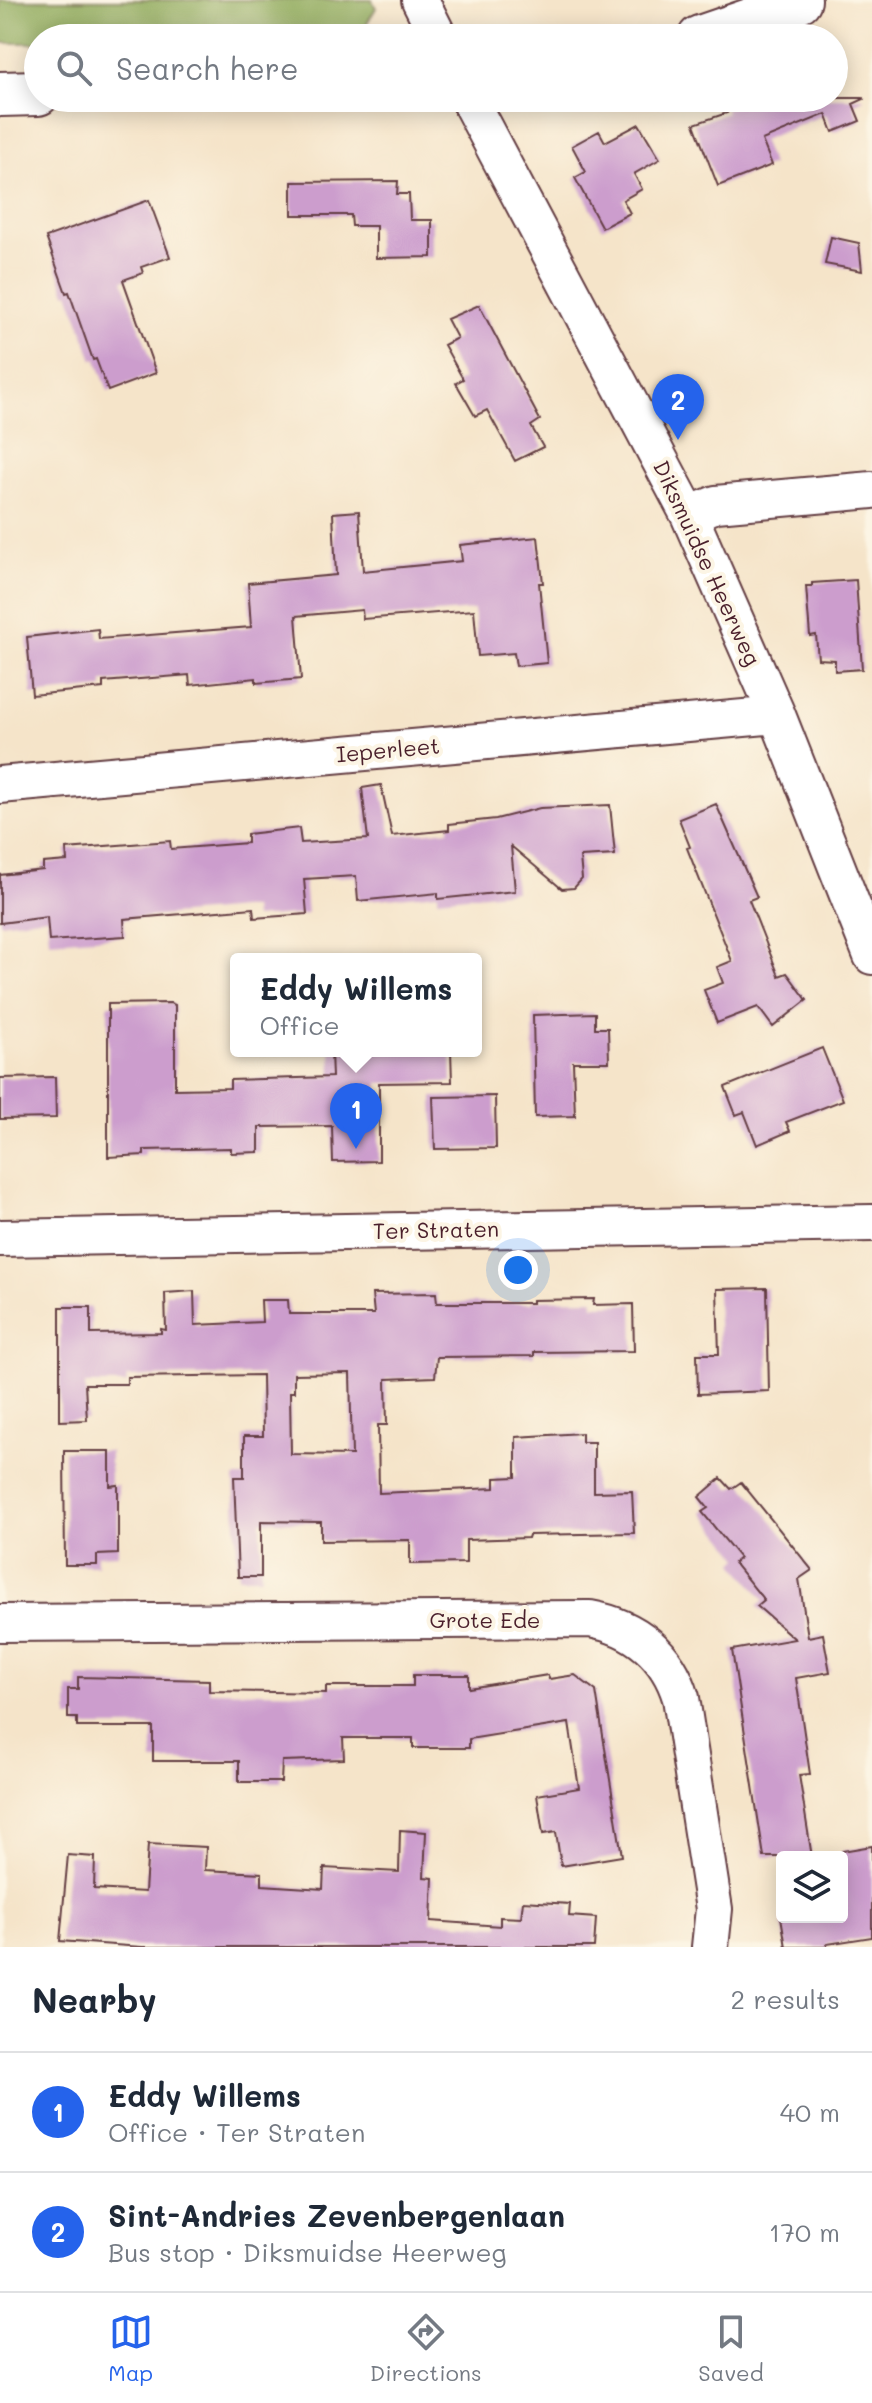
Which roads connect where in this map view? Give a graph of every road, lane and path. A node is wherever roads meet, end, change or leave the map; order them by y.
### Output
1 (420, 0) edge
2 (799, 0) edge
3 (432, 24) edge
4 (741, 24) edge
5 (24, 93) edge
6 (0, 94) edge
7 (475, 112) edge
8 (872, 490) edge
9 (689, 515) junction
10 (777, 715) junction
11 (0, 785) edge
12 (872, 956) edge
13 (872, 1223) edge
14 (0, 1238) edge
15 (0, 1623) edge
16 (710, 1947) edge

1 - 3 street
2 - 4 street
5 - 6 street
7 - 9 street, Diksmuidse Heerweg
8 - 9 street
9 - 10 street, Diksmuidse Heerweg
10 - 11 street, Ieperleet
10 - 12 street, Diksmuidse Heerweg
13 - 14 street, Ter Straten
15 - 16 street, Grote Ede

